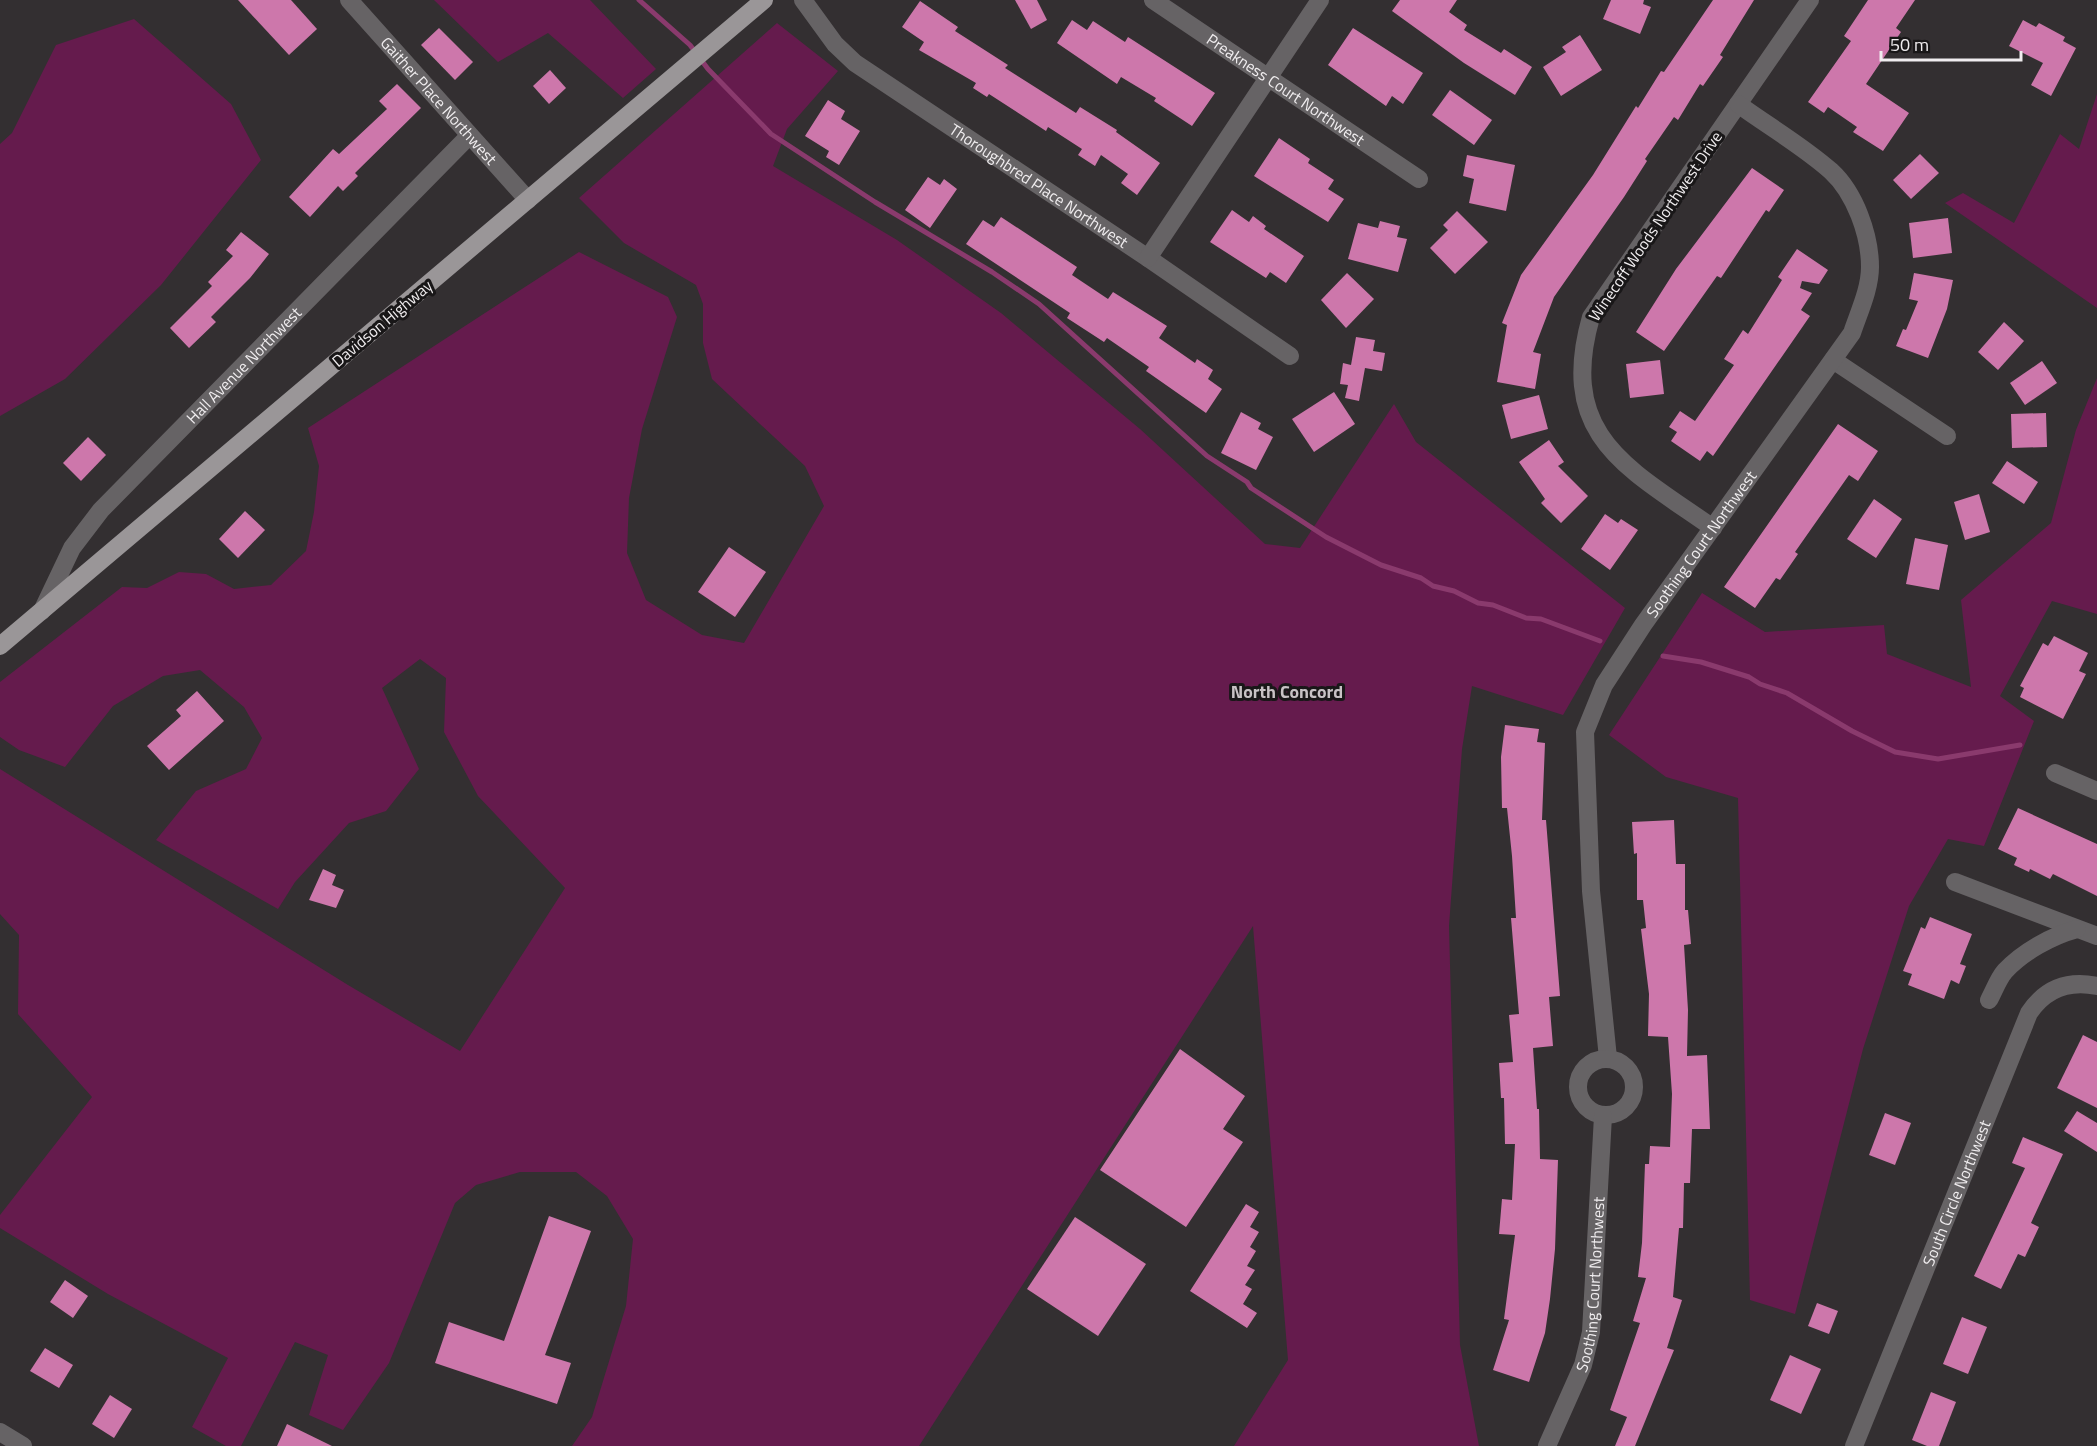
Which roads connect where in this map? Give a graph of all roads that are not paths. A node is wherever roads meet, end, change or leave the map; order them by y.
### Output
1 (349, 0) edge
2 (764, 0) edge
3 (803, 0) edge
4 (1153, 0) edge
5 (1320, 0) edge
6 (1810, 0) edge
7 (1268, 78) junction
8 (1738, 104) junction
9 (468, 135) junction
10 (1419, 179) dead end
11 (528, 200) junction
12 (1148, 258) junction
13 (1290, 356) dead end
14 (1833, 360) junction
15 (1947, 436) dead end
16 (1713, 528) junction
17 (42, 611) junction
18 (0, 646) edge
19 (2055, 773) dead end
20 (2097, 792) edge
21 (1955, 882) dead end
22 (2077, 929) junction
23 (2097, 936) edge
24 (2097, 986) edge
25 (1989, 1000) dead end
26 (1608, 1058) junction
27 (1603, 1116) junction
28 (0, 1432) edge
29 (23, 1446) edge
30 (1547, 1446) edge
31 (1854, 1446) edge

1 - 9 street, Gaither Place Northwest
2 - 11 main road, Davidson Highway
3 - 12 street, Thoroughbred Place Northwest
4 - 7 street, Preakness Court Northwest
5 - 7 street
6 - 8 street, Winecoff Woods Northwest Drive
7 - 10 street, Preakness Court Northwest
7 - 12 street
8 - 14 street, Soothing Court Northwest
8 - 16 street, Winecoff Woods Northwest Drive
9 - 11 street, Gaither Place Northwest
9 - 17 street, Hall Avenue Northwest
11 - 17 main road, Davidson Highway
12 - 13 street, Thoroughbred Place Northwest
14 - 15 street
14 - 16 street, Soothing Court Northwest
16 - 26 street, Soothing Court Northwest
17 - 18 main road, Davidson Highway
19 - 20 street
21 - 22 street
22 - 23 street
22 - 25 street
24 - 31 street, South Circle Northwest
26 - 27 street
26 - 27 street
27 - 30 street, Soothing Court Northwest
28 - 29 street

